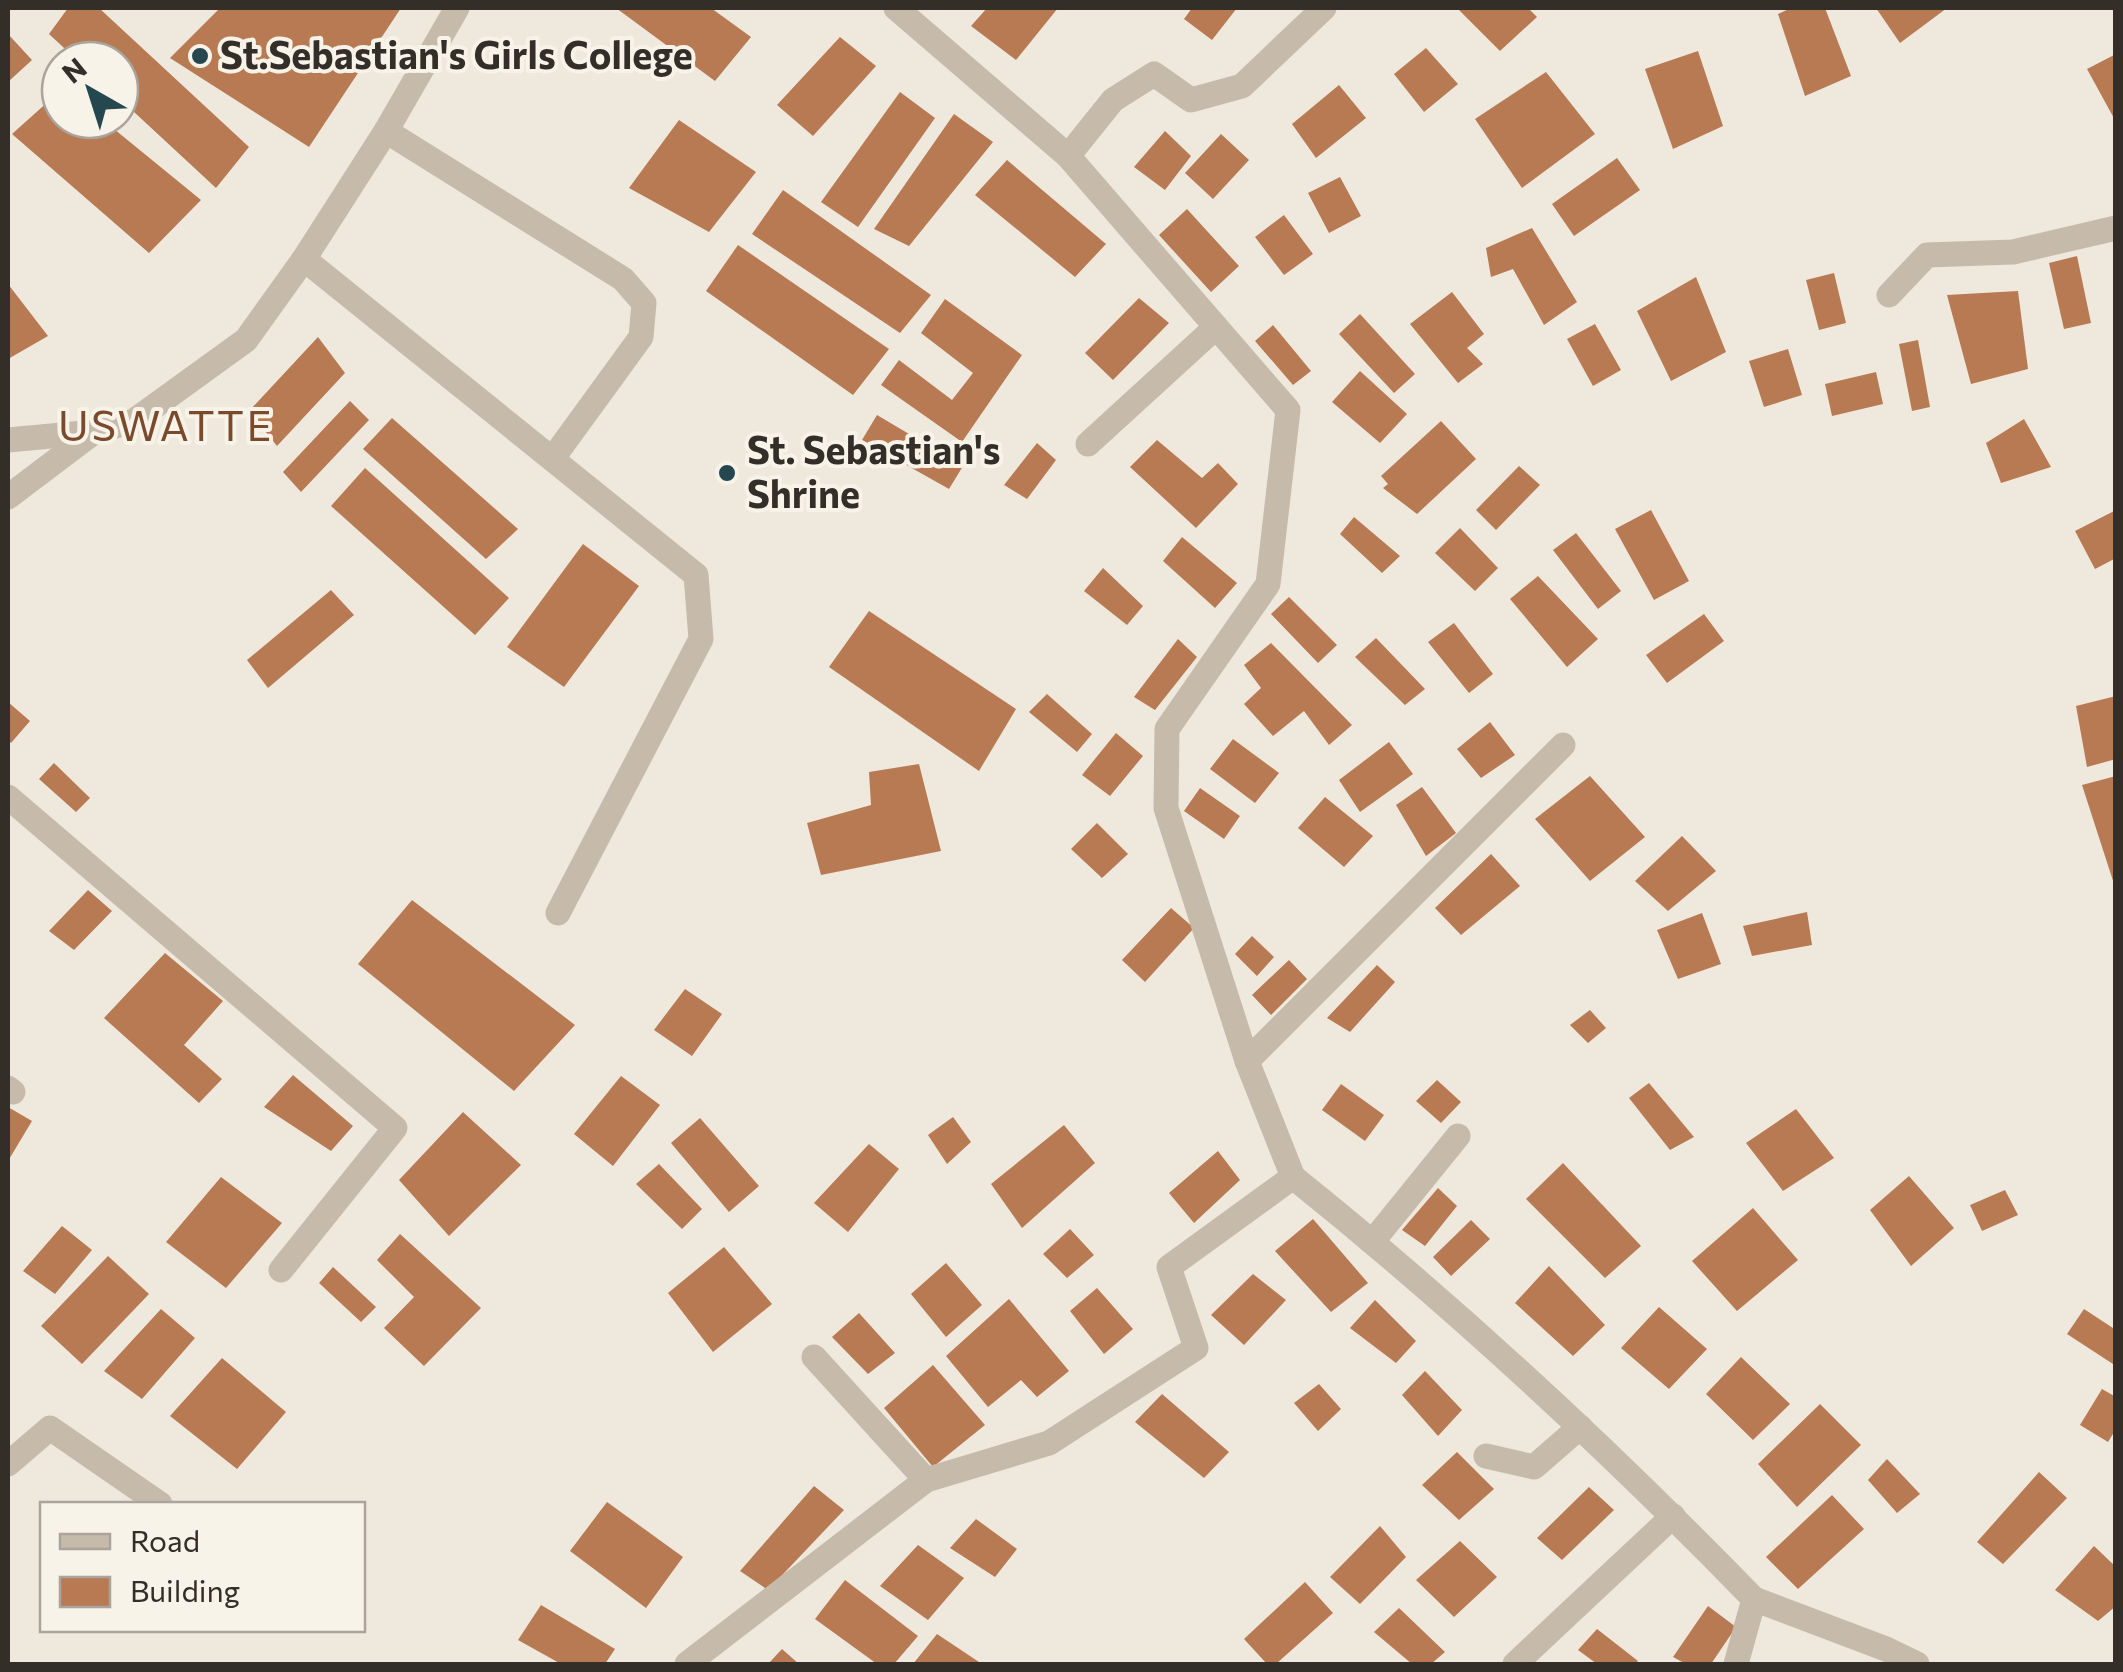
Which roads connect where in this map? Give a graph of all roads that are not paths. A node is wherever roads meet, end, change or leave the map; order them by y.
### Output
1 (457, 8) edge
2 (896, 8) edge
3 (1324, 8) edge
4 (386, 130) junction
5 (1068, 156) junction
6 (2116, 228) edge
7 (304, 259) junction
8 (1889, 294) dead end
9 (1216, 326) junction
10 (94, 432) junction
11 (8, 440) edge
12 (1088, 444) dead end
13 (553, 458) junction
14 (8, 497) edge
15 (1563, 745) dead end
16 (8, 797) edge
17 (558, 913) dead end
18 (1247, 1061) junction
19 (1458, 1136) dead end
20 (1293, 1176) junction
21 (1373, 1241) junction
22 (281, 1270) dead end
23 (814, 1357) dead end
24 (1580, 1427) junction
25 (1486, 1456) dead end
26 (8, 1464) edge
27 (926, 1480) junction
28 (157, 1502) edge
29 (1673, 1516) junction
30 (1754, 1599) junction
31 (687, 1664) edge
32 (1514, 1664) edge
33 (1736, 1664) edge
34 (1916, 1664) edge

1 - 4 street
2 - 5 street
3 - 5 street
4 - 7 street
4 - 13 street
5 - 9 street
6 - 8 street
7 - 10 street
7 - 13 street
9 - 12 street
9 - 18 street
10 - 11 street
10 - 14 street
13 - 17 street
15 - 18 street
16 - 22 street
18 - 20 street
19 - 21 street
20 - 21 street
20 - 27 street
21 - 24 street
23 - 27 street
24 - 25 street
24 - 29 street
26 - 28 street
27 - 31 street
29 - 30 street
29 - 32 street
30 - 33 street
30 - 34 street

